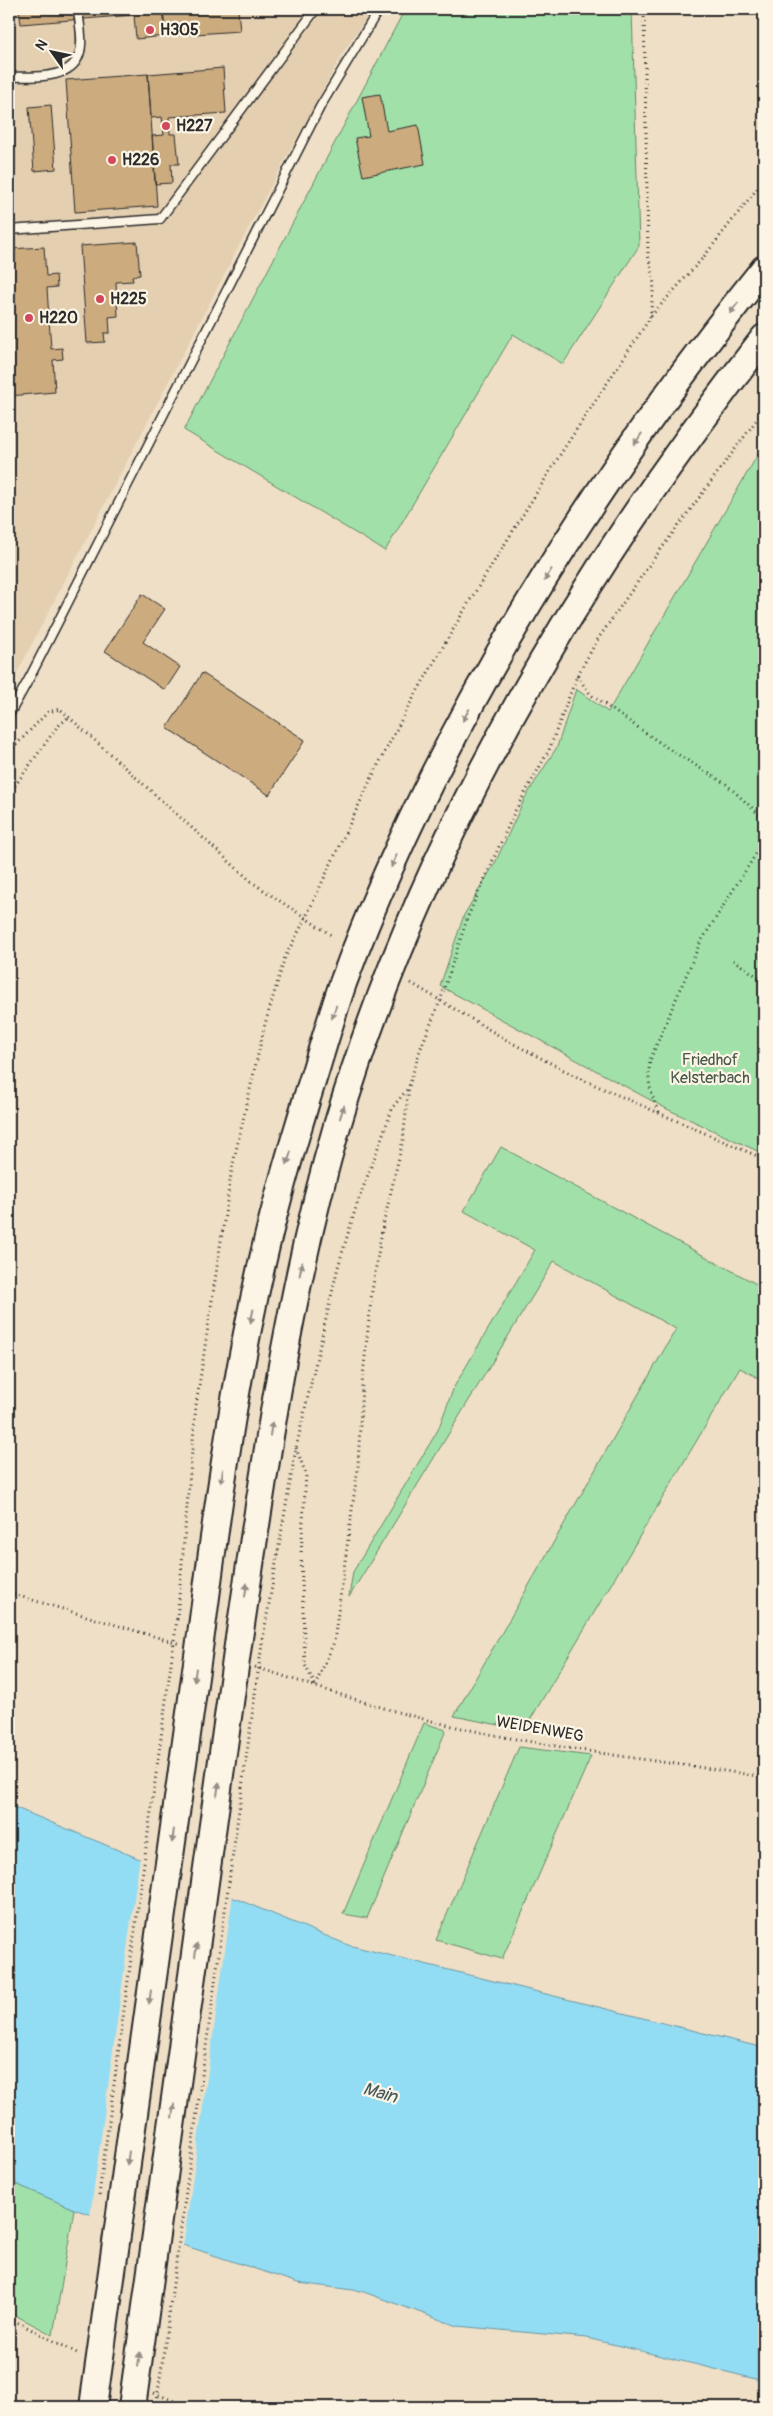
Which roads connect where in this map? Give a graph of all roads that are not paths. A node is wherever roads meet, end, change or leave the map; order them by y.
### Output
1 (78, 9) edge
2 (316, 9) edge
3 (379, 9) edge
4 (9, 77) edge
5 (9, 230) edge
6 (764, 269) edge
7 (764, 338) edge
8 (9, 715) edge
9 (93, 2407) edge
10 (132, 2407) edge

1 - 4 lane
2 - 5 lane
3 - 8 lane
6 -> 9 highway, bridge
10 -> 7 highway, bridge

